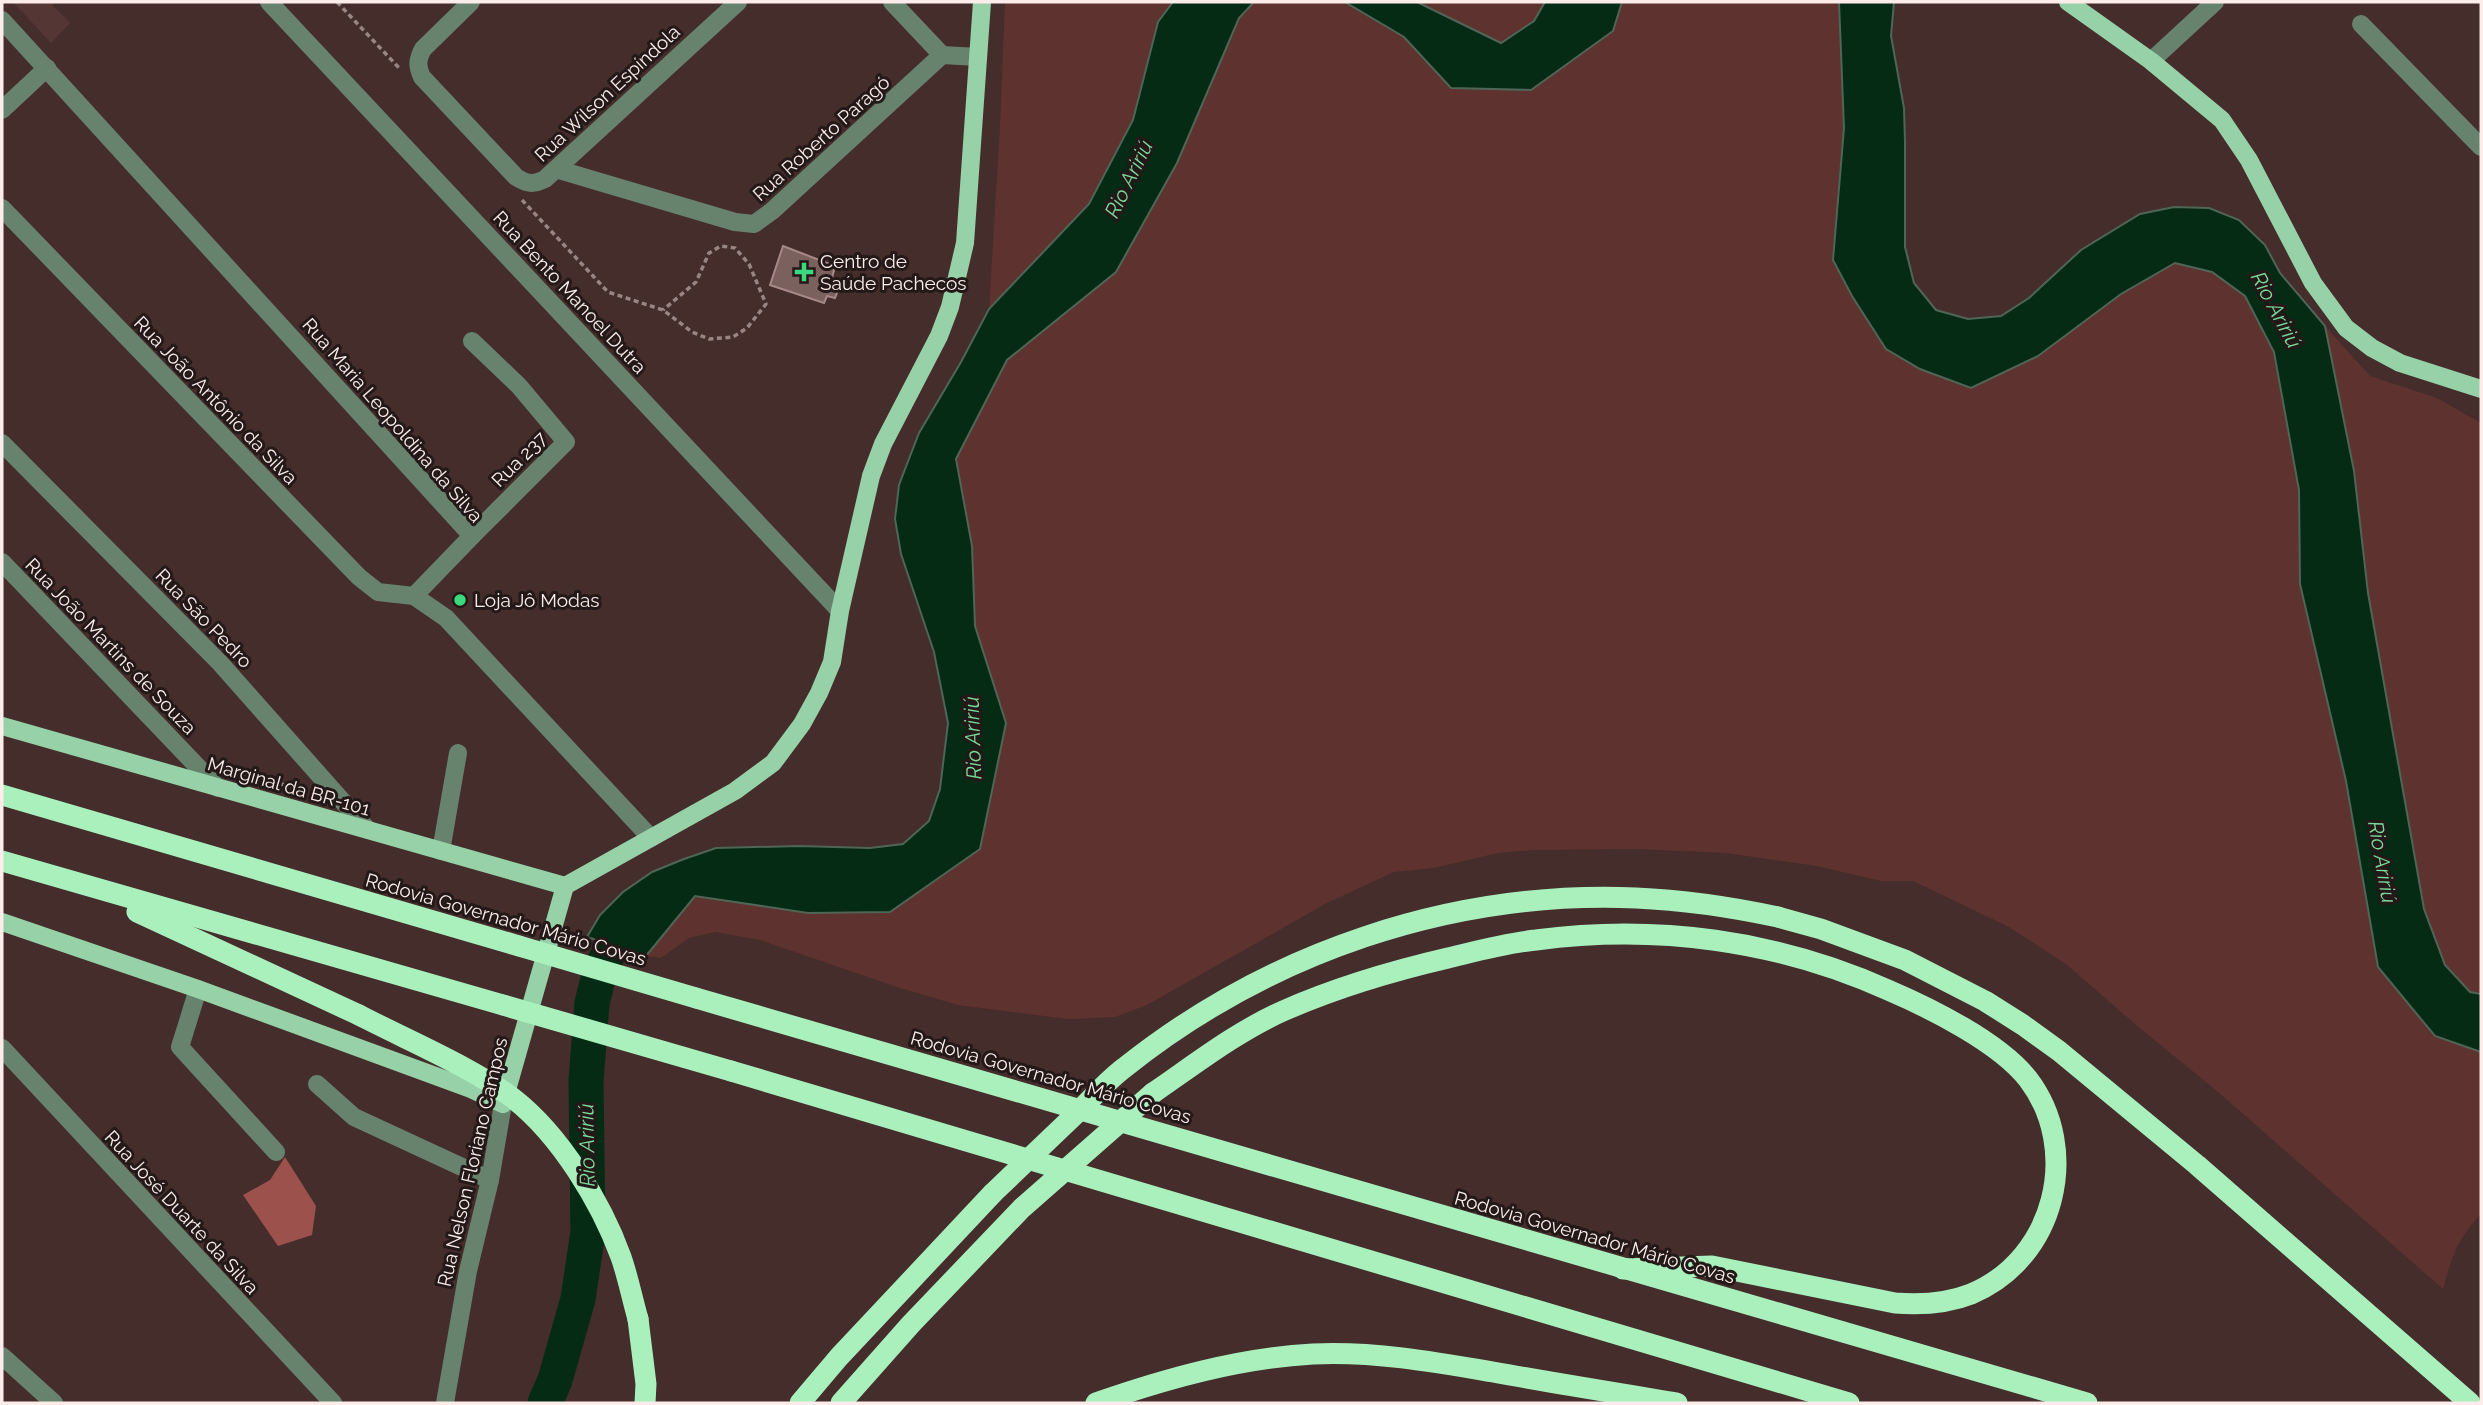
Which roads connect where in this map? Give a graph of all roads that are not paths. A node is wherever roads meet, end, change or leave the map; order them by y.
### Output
1 (269, 2) edge
2 (471, 2) edge
3 (738, 2) edge
4 (892, 2) edge
5 (982, 2) edge
6 (2070, 2) edge
7 (2215, 2) edge
8 (2, 20) edge
9 (2361, 24) dead end
10 (942, 55) junction
11 (978, 57) junction
12 (2151, 61) junction
13 (47, 68) junction
14 (2, 110) edge
15 (2481, 147) edge
16 (556, 169) junction
17 (2, 208) edge
18 (472, 341) dead end
19 (2481, 389) edge
20 (2, 443) edge
21 (472, 536) junction
22 (2, 562) edge
23 (414, 596) junction
24 (841, 611) junction
25 (2, 726) edge
26 (458, 754) dead end
27 (218, 788) junction
28 (2, 795) edge
29 (368, 830) junction
30 (651, 838) junction
31 (441, 851) junction
32 (2, 862) edge
33 (78, 884) junction
34 (565, 886) junction
35 (2, 922) edge
36 (198, 989) junction
37 (2, 1048) edge
38 (317, 1084) dead end
39 (503, 1104) junction
40 (276, 1152) dead end
41 (490, 1180) junction
42 (1623, 1269) junction
43 (2, 1356) edge
44 (54, 1403) edge
45 (333, 1403) edge
46 (445, 1403) edge
47 (645, 1403) edge
48 (800, 1403) edge
49 (841, 1403) edge
50 (1096, 1403) edge
51 (1677, 1403) edge
52 (1849, 1403) edge
53 (2087, 1403) edge
54 (2470, 1403) edge

1 - 24 street, Rua Bento Manoel Dutra
2 - 16 street, Rua Wilson Espíndola
3 - 16 street, Rua Wilson Espíndola
4 - 10 street
5 - 11 main road
6 - 12 main road
7 - 12 street
8 - 13 street, Rua Maria Leopoldina da Silva
9 - 15 street
10 - 11 street
10 - 16 street, Rua Roberto Paragó
11 - 24 main road
12 - 19 main road
13 - 14 street
13 - 21 street, Rua Maria Leopoldina da Silva
17 - 23 street, Rua João Antônio da Silva
18 - 21 street, Rua 237
20 - 29 street, Rua São Pedro
21 - 23 street, Rua Maria Leopoldina da Silva
22 - 27 street, Rua João Martins de Souza
23 - 30 street
24 - 30 main road
25 - 27 main road, Marginal da BR-101
26 - 31 street
27 - 29 main road, Marginal da BR-101
28 - 42 highway, Rodovia Governador Mário Covas, bridge
29 - 31 main road, Marginal da BR-101
30 - 34 main road
31 - 34 main road, Marginal da BR-101
32 - 33 highway
33 - 47 highway, bridge
33 - 52 highway, bridge
34 - 39 main road, Rua Nelson Floriano Campos
35 - 36 main road
36 - 39 main road
36 - 40 street
37 - 45 street, Rua José Duarte da Silva
38 - 41 street
39 - 41 street, Rua Nelson Floriano Campos
41 - 46 street, Rua Nelson Floriano Campos
42 - 49 highway, bridge
42 - 53 highway, Rodovia Governador Mário Covas
43 - 44 street
48 - 54 highway, bridge
50 - 51 highway

